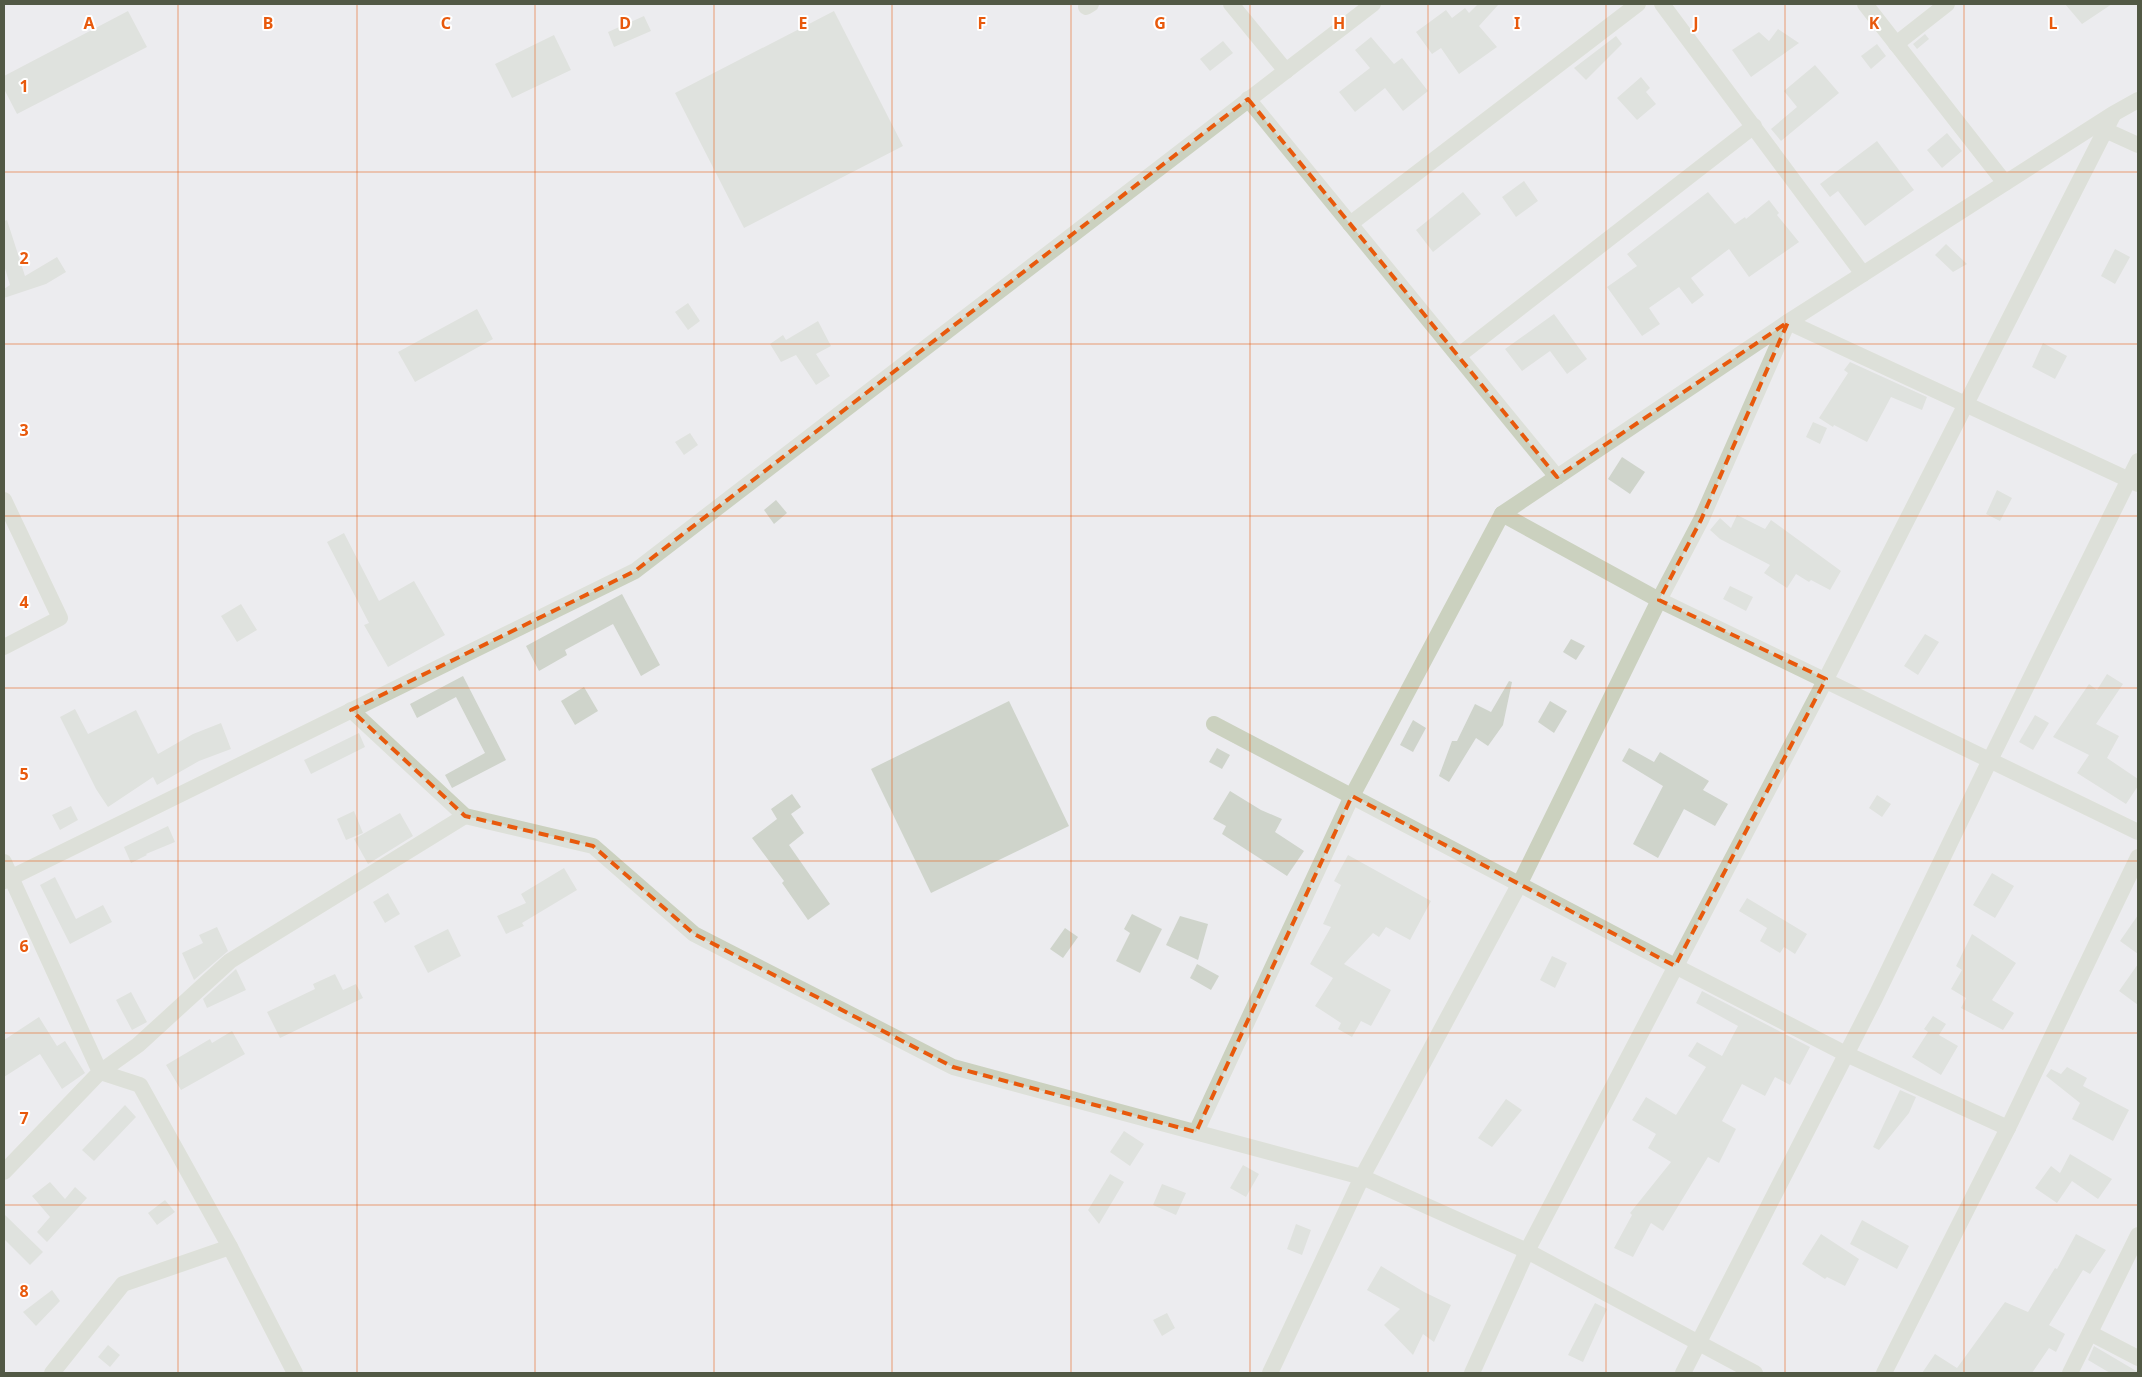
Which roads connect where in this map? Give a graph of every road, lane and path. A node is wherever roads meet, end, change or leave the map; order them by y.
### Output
1 (1231, 4) edge
2 (1373, 4) edge
3 (1638, 4) edge
4 (1662, 4) edge
5 (1865, 4) edge
6 (1948, 4) edge
7 (1896, 44) junction
8 (1286, 71) junction
9 (1248, 99) junction
10 (2138, 100) edge
11 (2113, 114) junction
12 (1754, 126) junction
13 (2105, 130) junction
14 (2138, 145) edge
15 (2005, 183) junction
16 (1350, 224) junction
17 (1863, 274) junction
18 (1788, 322) junction
19 (1458, 356) junction
20 (1965, 404) junction
21 (2138, 462) edge
22 (1556, 477) junction
23 (2134, 482) edge
24 (4, 500) edge
25 (1502, 514) junction
26 (1660, 600) junction
27 (4, 647) edge
28 (1826, 680) junction
29 (352, 710) junction
30 (1214, 724) dead end
31 (1990, 760) junction
32 (1352, 796) junction
33 (465, 816) junction
34 (2138, 832) edge
35 (2138, 857) edge
36 (4, 862) edge
37 (7, 880) edge
38 (1520, 883) junction
39 (1675, 966) junction
40 (1846, 1054) junction
41 (100, 1072) junction
42 (2008, 1128) junction
43 (1196, 1132) junction
44 (4, 1172) edge
45 (1362, 1177) junction
46 (2138, 1235) edge
47 (230, 1247) junction
48 (1527, 1250) junction
49 (2090, 1333) junction
50 (1699, 1342) junction
51 (2138, 1358) edge
52 (52, 1373) edge
53 (295, 1373) edge
54 (1270, 1373) edge
55 (1472, 1373) edge
56 (1683, 1373) edge
57 (1756, 1373) edge
58 (1884, 1373) edge
59 (2070, 1373) edge

1 - 8 street
2 - 8 street
3 - 16 street
4 - 12 street
5 - 7 street
6 - 7 street
7 - 15 street
8 - 9 street
9 - 16 street
9 - 29 street
10 - 11 street
11 - 13 street
11 - 15 street
12 - 17 street
12 - 19 street
13 - 14 street
13 - 20 street
15 - 17 street
16 - 19 street
17 - 18 street
18 - 20 street
18 - 22 street
18 - 26 street
19 - 22 street
20 - 23 street
20 - 28 street
21 - 23 street
22 - 25 street
23 - 31 street
24 - 27 street
25 - 26 street
25 - 32 street
26 - 28 street
26 - 38 street
28 - 31 street
28 - 39 street
29 - 33 street
29 - 37 street
30 - 32 street
31 - 34 street
31 - 40 street
32 - 38 street
32 - 43 street
33 - 41 street
33 - 43 street
35 - 42 street
36 - 37 street
37 - 41 street
38 - 39 street
38 - 45 street
39 - 40 street
39 - 48 street
40 - 42 street
40 - 50 street
41 - 44 street
41 - 47 street
42 - 58 street
43 - 45 street
45 - 48 street
45 - 54 street
46 - 49 street
47 - 52 street
47 - 53 street
48 - 50 street
48 - 55 street
49 - 51 street
49 - 59 street
50 - 56 street
50 - 57 street

